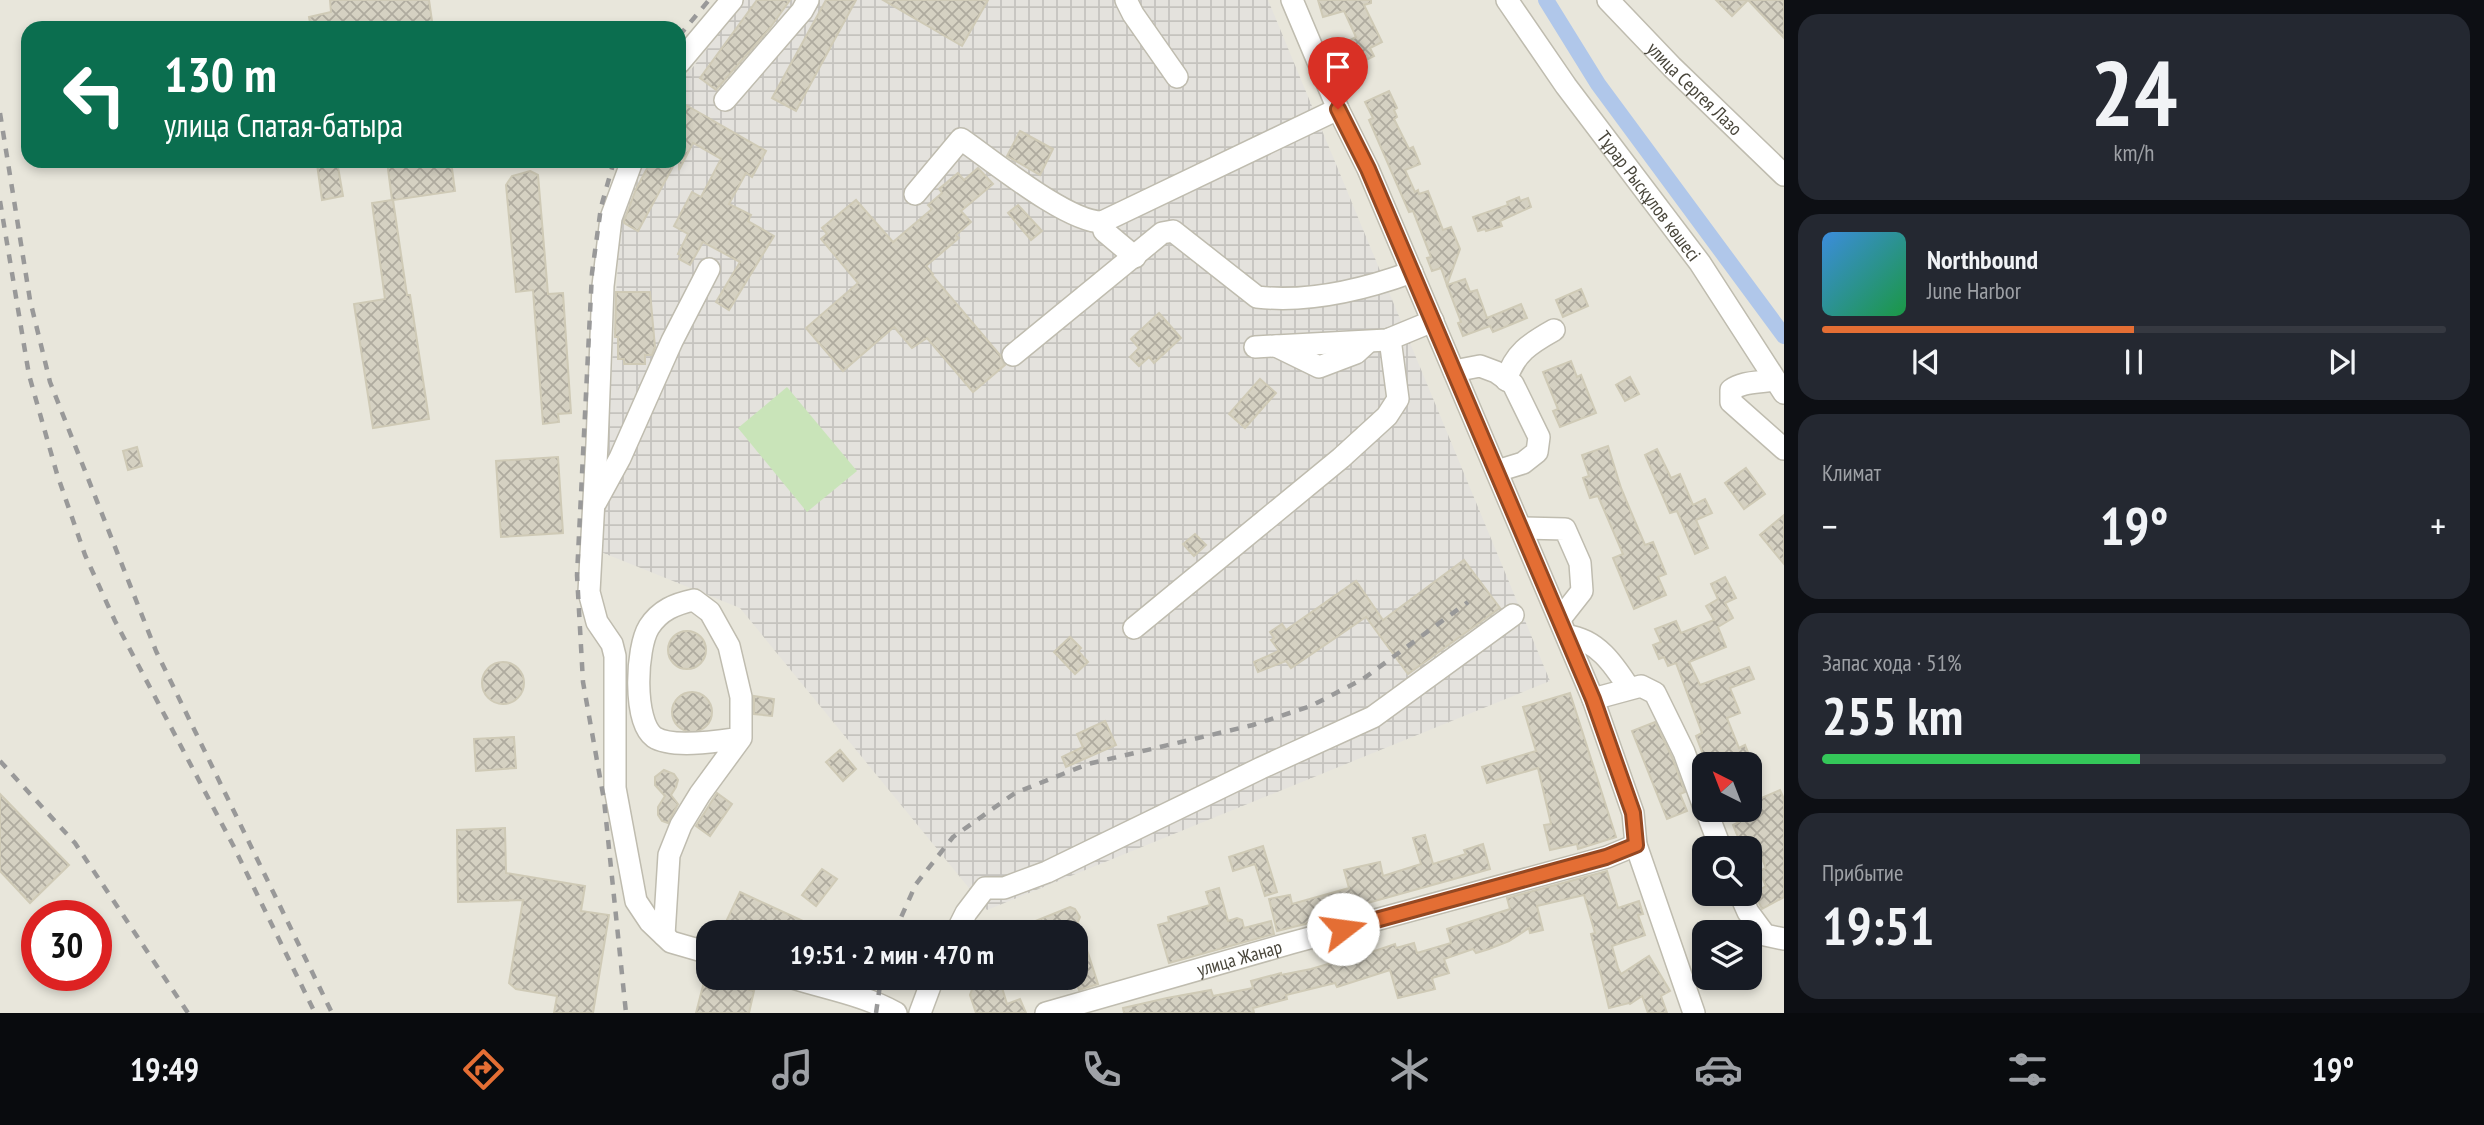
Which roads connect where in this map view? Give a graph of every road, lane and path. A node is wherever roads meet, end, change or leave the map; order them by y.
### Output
1 (732, 0) edge
2 (808, 0) edge
3 (1126, 0) edge
4 (1292, 0) edge
5 (1507, 0) edge
6 (1608, 0) edge
7 (686, 55) edge
8 (1177, 77) dead end
9 (724, 100) dead end
10 (1338, 109) junction
11 (629, 168) edge
12 (1784, 175) edge
13 (915, 194) dead end
14 (1102, 222) junction
15 (1135, 257) junction
16 (709, 269) dead end
17 (1412, 272) junction
18 (1433, 321) junction
19 (1553, 330) dead end
20 (1391, 339) junction
21 (1264, 346) dead end
22 (1013, 355) dead end
23 (1454, 371) junction
24 (1506, 380) junction
25 (1779, 386) edge
26 (1784, 449) edge
27 (1497, 471) junction
28 (594, 507) junction
29 (1521, 528) junction
30 (1513, 615) dead end
31 (1134, 628) dead end
32 (1564, 628) junction
33 (1629, 688) junction
34 (1593, 699) junction
35 (741, 738) junction
36 (1692, 774) edge
37 (1636, 845) junction
38 (1745, 906) edge
39 (962, 920) edge
40 (664, 935) junction
41 (1784, 939) edge
42 (696, 949) edge
43 (844, 990) edge
44 (929, 990) edge
45 (896, 1013) edge
46 (920, 1013) edge
47 (1046, 1013) edge
48 (1694, 1013) edge

1 - 7 street
2 - 9 street
3 - 8 street
4 - 10 street
5 - 25 street, Тұрар Рысқұлов көшесі
6 - 12 street, улица Сергея Лазо
10 - 14 street
10 - 17 street
11 - 28 street
13 - 14 street
14 - 15 street
15 - 17 street
15 - 22 street
16 - 28 street
17 - 18 street
18 - 20 street
18 - 23 street
19 - 24 street
20 - 21 street
20 - 31 street
23 - 24 street
23 - 27 street
24 - 27 street
25 - 26 street
27 - 29 street
28 - 40 street
29 - 32 street
29 - 32 street
30 - 39 street
32 - 33 street
32 - 34 street
33 - 34 street
33 - 36 street
34 - 37 street
35 - 35 street
35 - 40 street
37 - 47 street, улица Жанар
37 - 48 street
38 - 41 street
40 - 42 street
43 - 45 street
44 - 46 street

